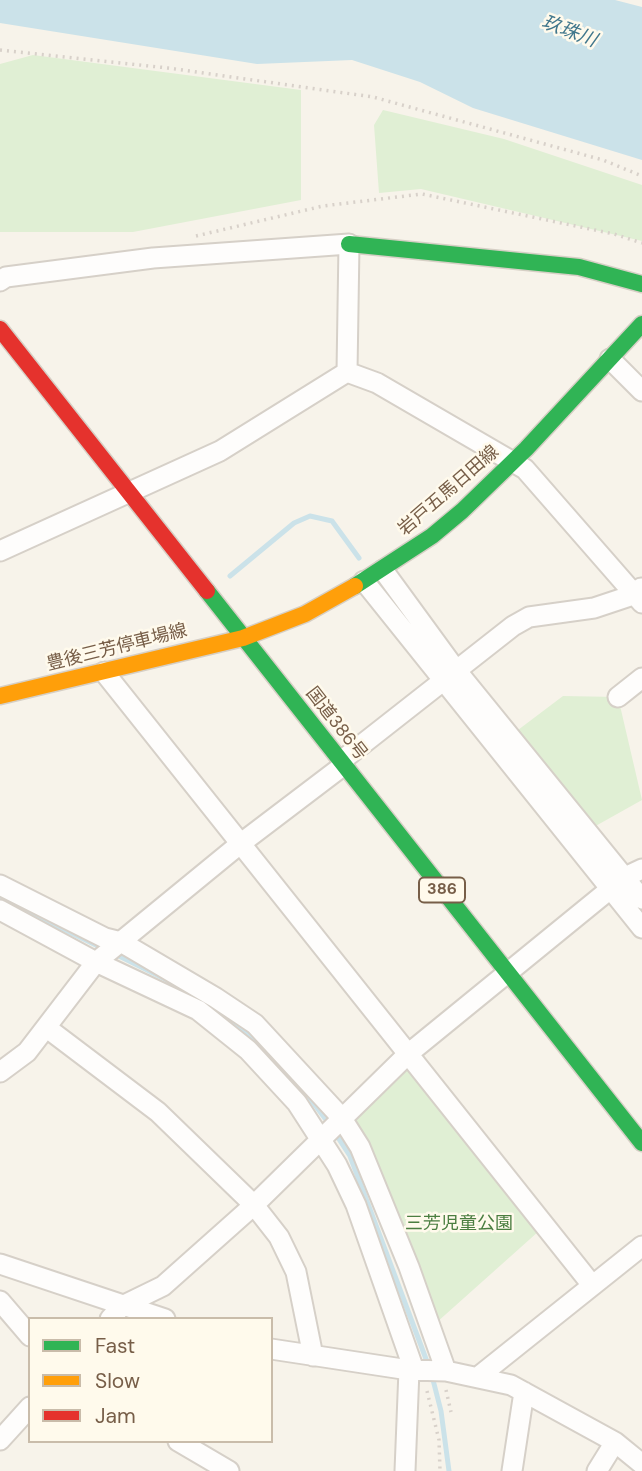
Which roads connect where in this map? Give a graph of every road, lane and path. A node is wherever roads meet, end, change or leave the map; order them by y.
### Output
1 (0, 50) edge
2 (642, 176) edge
3 (194, 237) dead end
4 (642, 243) edge
5 (349, 244) junction
6 (0, 281) edge
7 (642, 284) edge
8 (642, 324) edge
9 (0, 329) edge
10 (610, 359) junction
11 (347, 372) junction
12 (642, 391) edge
13 (512, 462) junction
14 (129, 492) junction
15 (0, 551) edge
16 (383, 570) junction
17 (364, 581) junction
18 (639, 595) edge
19 (243, 638) junction
20 (104, 672) junction
21 (449, 675) junction
22 (642, 678) edge
23 (0, 696) edge
24 (618, 697) dead end
25 (343, 763) junction
26 (240, 844) junction
27 (626, 878) edge
28 (0, 885) edge
29 (642, 899) edge
30 (0, 910) edge
31 (642, 928) edge
32 (121, 942) junction
33 (96, 962) junction
34 (507, 972) junction
35 (47, 1028) junction
36 (408, 1054) junction
37 (0, 1072) edge
38 (341, 1117) junction
39 (321, 1138) junction
40 (642, 1143) edge
41 (254, 1205) junction
42 (642, 1246) edge
43 (0, 1264) edge
44 (592, 1285) junction
45 (0, 1301) edge
46 (116, 1312) edge
47 (151, 1317) edge
48 (28, 1334) edge
49 (273, 1349) edge
50 (313, 1356) junction
51 (411, 1370) junction
52 (446, 1371) junction
53 (478, 1377) junction
54 (524, 1392) junction
55 (28, 1409) edge
56 (0, 1440) edge
57 (614, 1442) junction
58 (181, 1443) edge
59 (642, 1464) edge
60 (229, 1471) edge
61 (405, 1471) edge
62 (440, 1471) edge
63 (512, 1471) edge
64 (597, 1471) edge

1 - 2 path
3 - 4 path
5 - 6 street
5 - 7 main road
5 - 11 street
8 - 10 main road, 岩戸五馬日田線
9 - 14 main road, 国道386号 / 386
10 - 12 street
10 - 13 main road, 岩戸五馬日田線
11 - 13 street
11 - 14 street
13 - 16 main road, 岩戸五馬日田線
13 - 18 street
14 - 15 street
14 - 19 main road, 国道386号 / 386
16 - 17 main road, 岩戸五馬日田線
16 - 21 street
17 - 19 main road, 岩戸五馬日田線
17 - 21 street
18 - 21 street
19 - 20 main road, 豊後三芳停車場線
19 - 25 main road, 国道386号 / 386
20 - 23 main road, 豊後三芳停車場線
20 - 26 street
21 - 25 street
21 - 27 street
22 - 24 street
25 - 26 street
25 - 34 main road, 国道386号 / 386
26 - 32 street
26 - 36 street
27 - 29 street
27 - 31 street
27 - 34 street
28 - 32 street
30 - 33 street
32 - 33 street
32 - 38 street
33 - 35 street
33 - 39 street
34 - 36 street
34 - 40 main road, 国道386号 / 386
35 - 37 street
35 - 41 street
36 - 38 street
36 - 44 street
38 - 39 street
38 - 52 street
39 - 41 street
39 - 51 street
41 - 46 street
41 - 50 street
42 - 44 street
43 - 46 street
44 - 53 street
45 - 48 street
46 - 47 street
49 - 50 street
50 - 51 street
51 - 52 street
51 - 61 street
51 - 62 path
52 - 53 street
53 - 54 street
54 - 57 street
54 - 63 street
55 - 56 street
57 - 59 street
57 - 64 street
58 - 60 street

